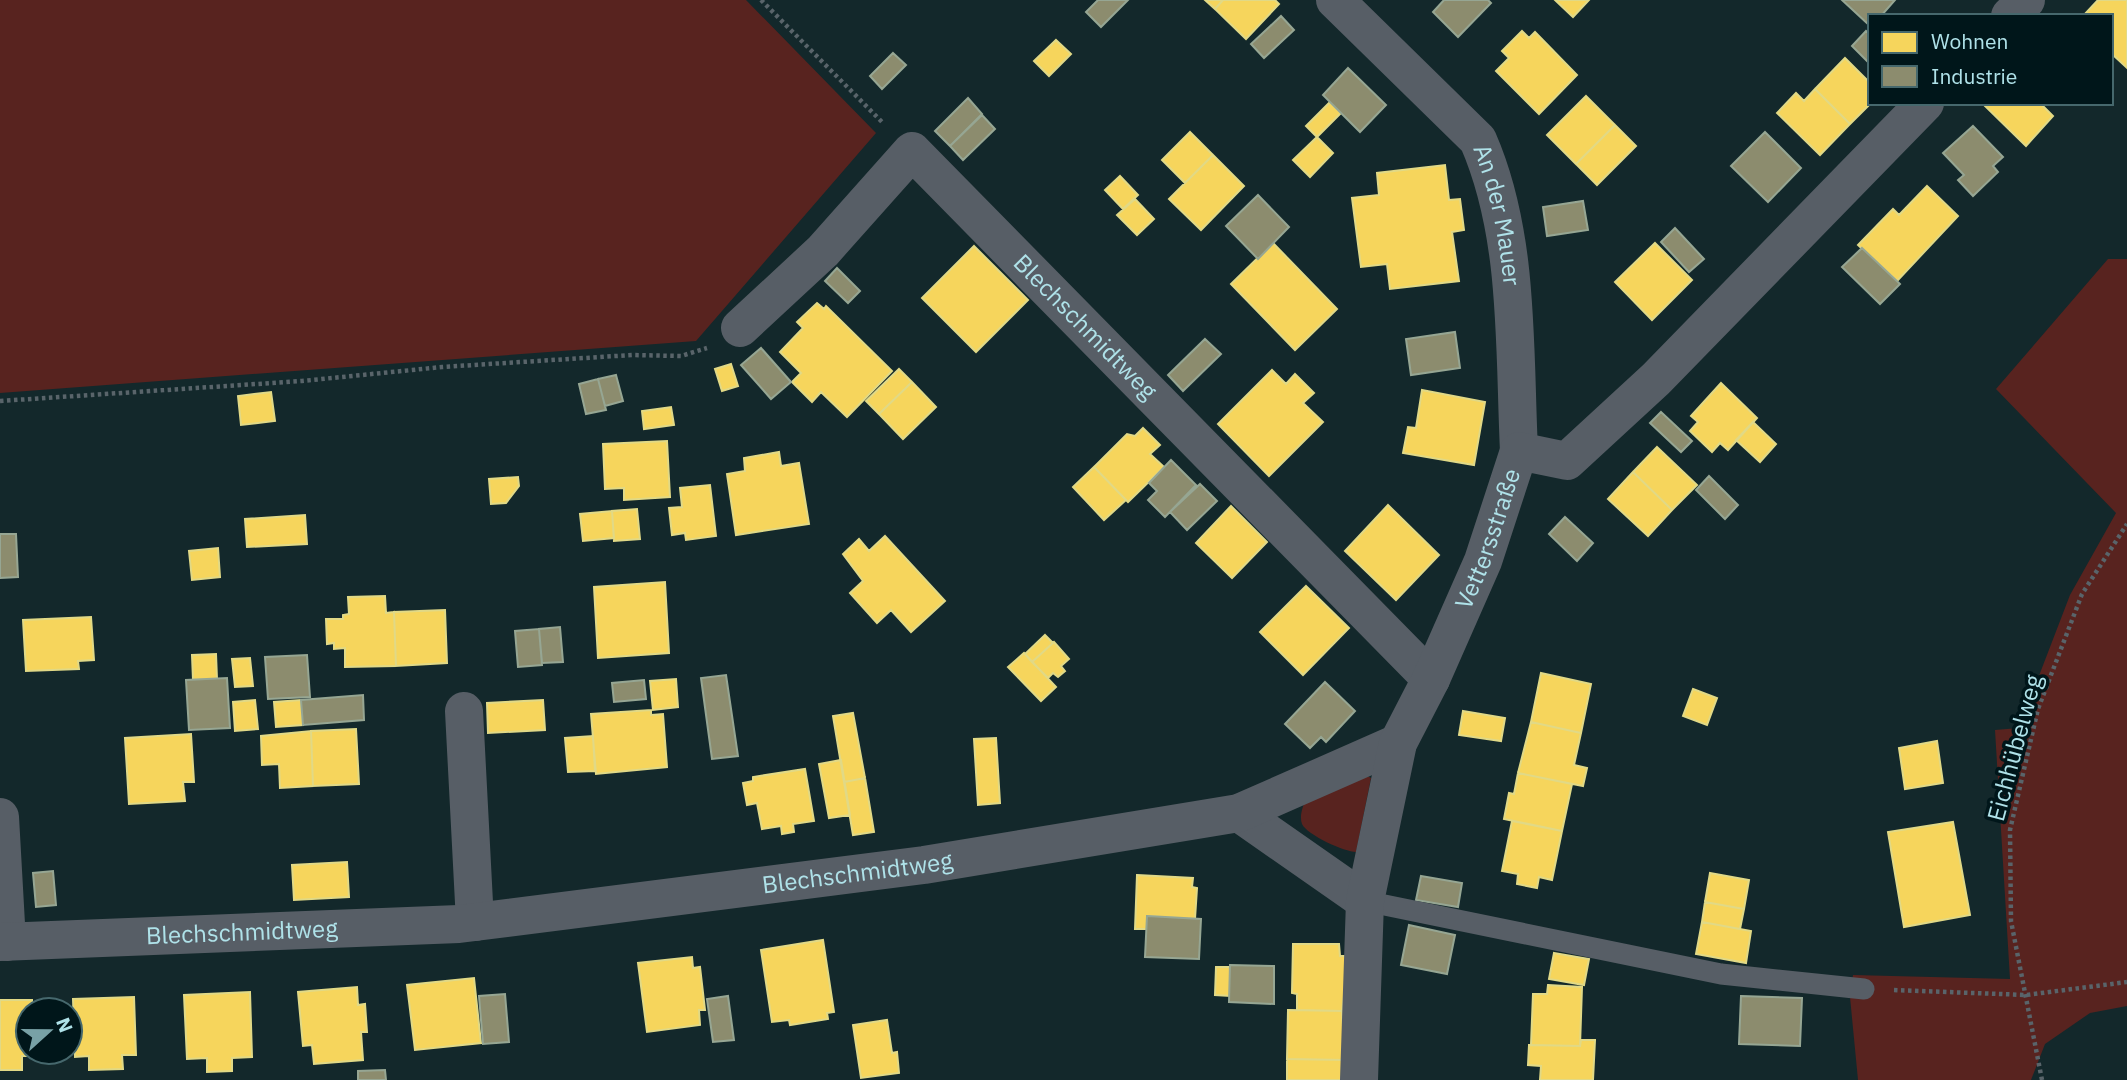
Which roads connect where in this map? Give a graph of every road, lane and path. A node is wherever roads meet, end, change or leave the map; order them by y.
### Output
1 (761, 0) edge
2 (1335, 0) edge
3 (2026, 0) edge
4 (2012, 14) edge
5 (1923, 105) edge
6 (912, 152) junction
7 (740, 327) joint
8 (0, 401) edge
9 (1519, 451) junction
10 (2127, 524) edge
11 (1431, 679) junction
12 (464, 711) dead end
13 (1398, 743) junction
14 (1239, 813) junction
15 (0, 817) edge
16 (1365, 901) junction
17 (475, 922) junction
18 (3, 942) edge
19 (2127, 982) edge
20 (1864, 989) joint
21 (2026, 995) junction
22 (1359, 1080) edge
23 (2042, 1080) edge

1 - 6 path
2 - 9 street, An der Mauer
3 - 4 street
5 - 9 street, Vettersstraße
6 - 7 street
6 - 11 street, Blechschmidtweg
7 - 8 path
9 - 11 street, Vettersstraße
10 - 21 path, Eichhübelweg
11 - 13 street, Vettersstraße
12 - 17 street
13 - 14 street, Blechschmidtweg
13 - 16 street, Vettersstraße
14 - 16 street
14 - 17 street, Blechschmidtweg
15 - 18 street, Blechschmidtweg
16 - 20 lane
16 - 22 street, Vettersstraße
17 - 18 street, Blechschmidtweg
19 - 21 path
20 - 21 path
21 - 23 path, Eichhübelweg

